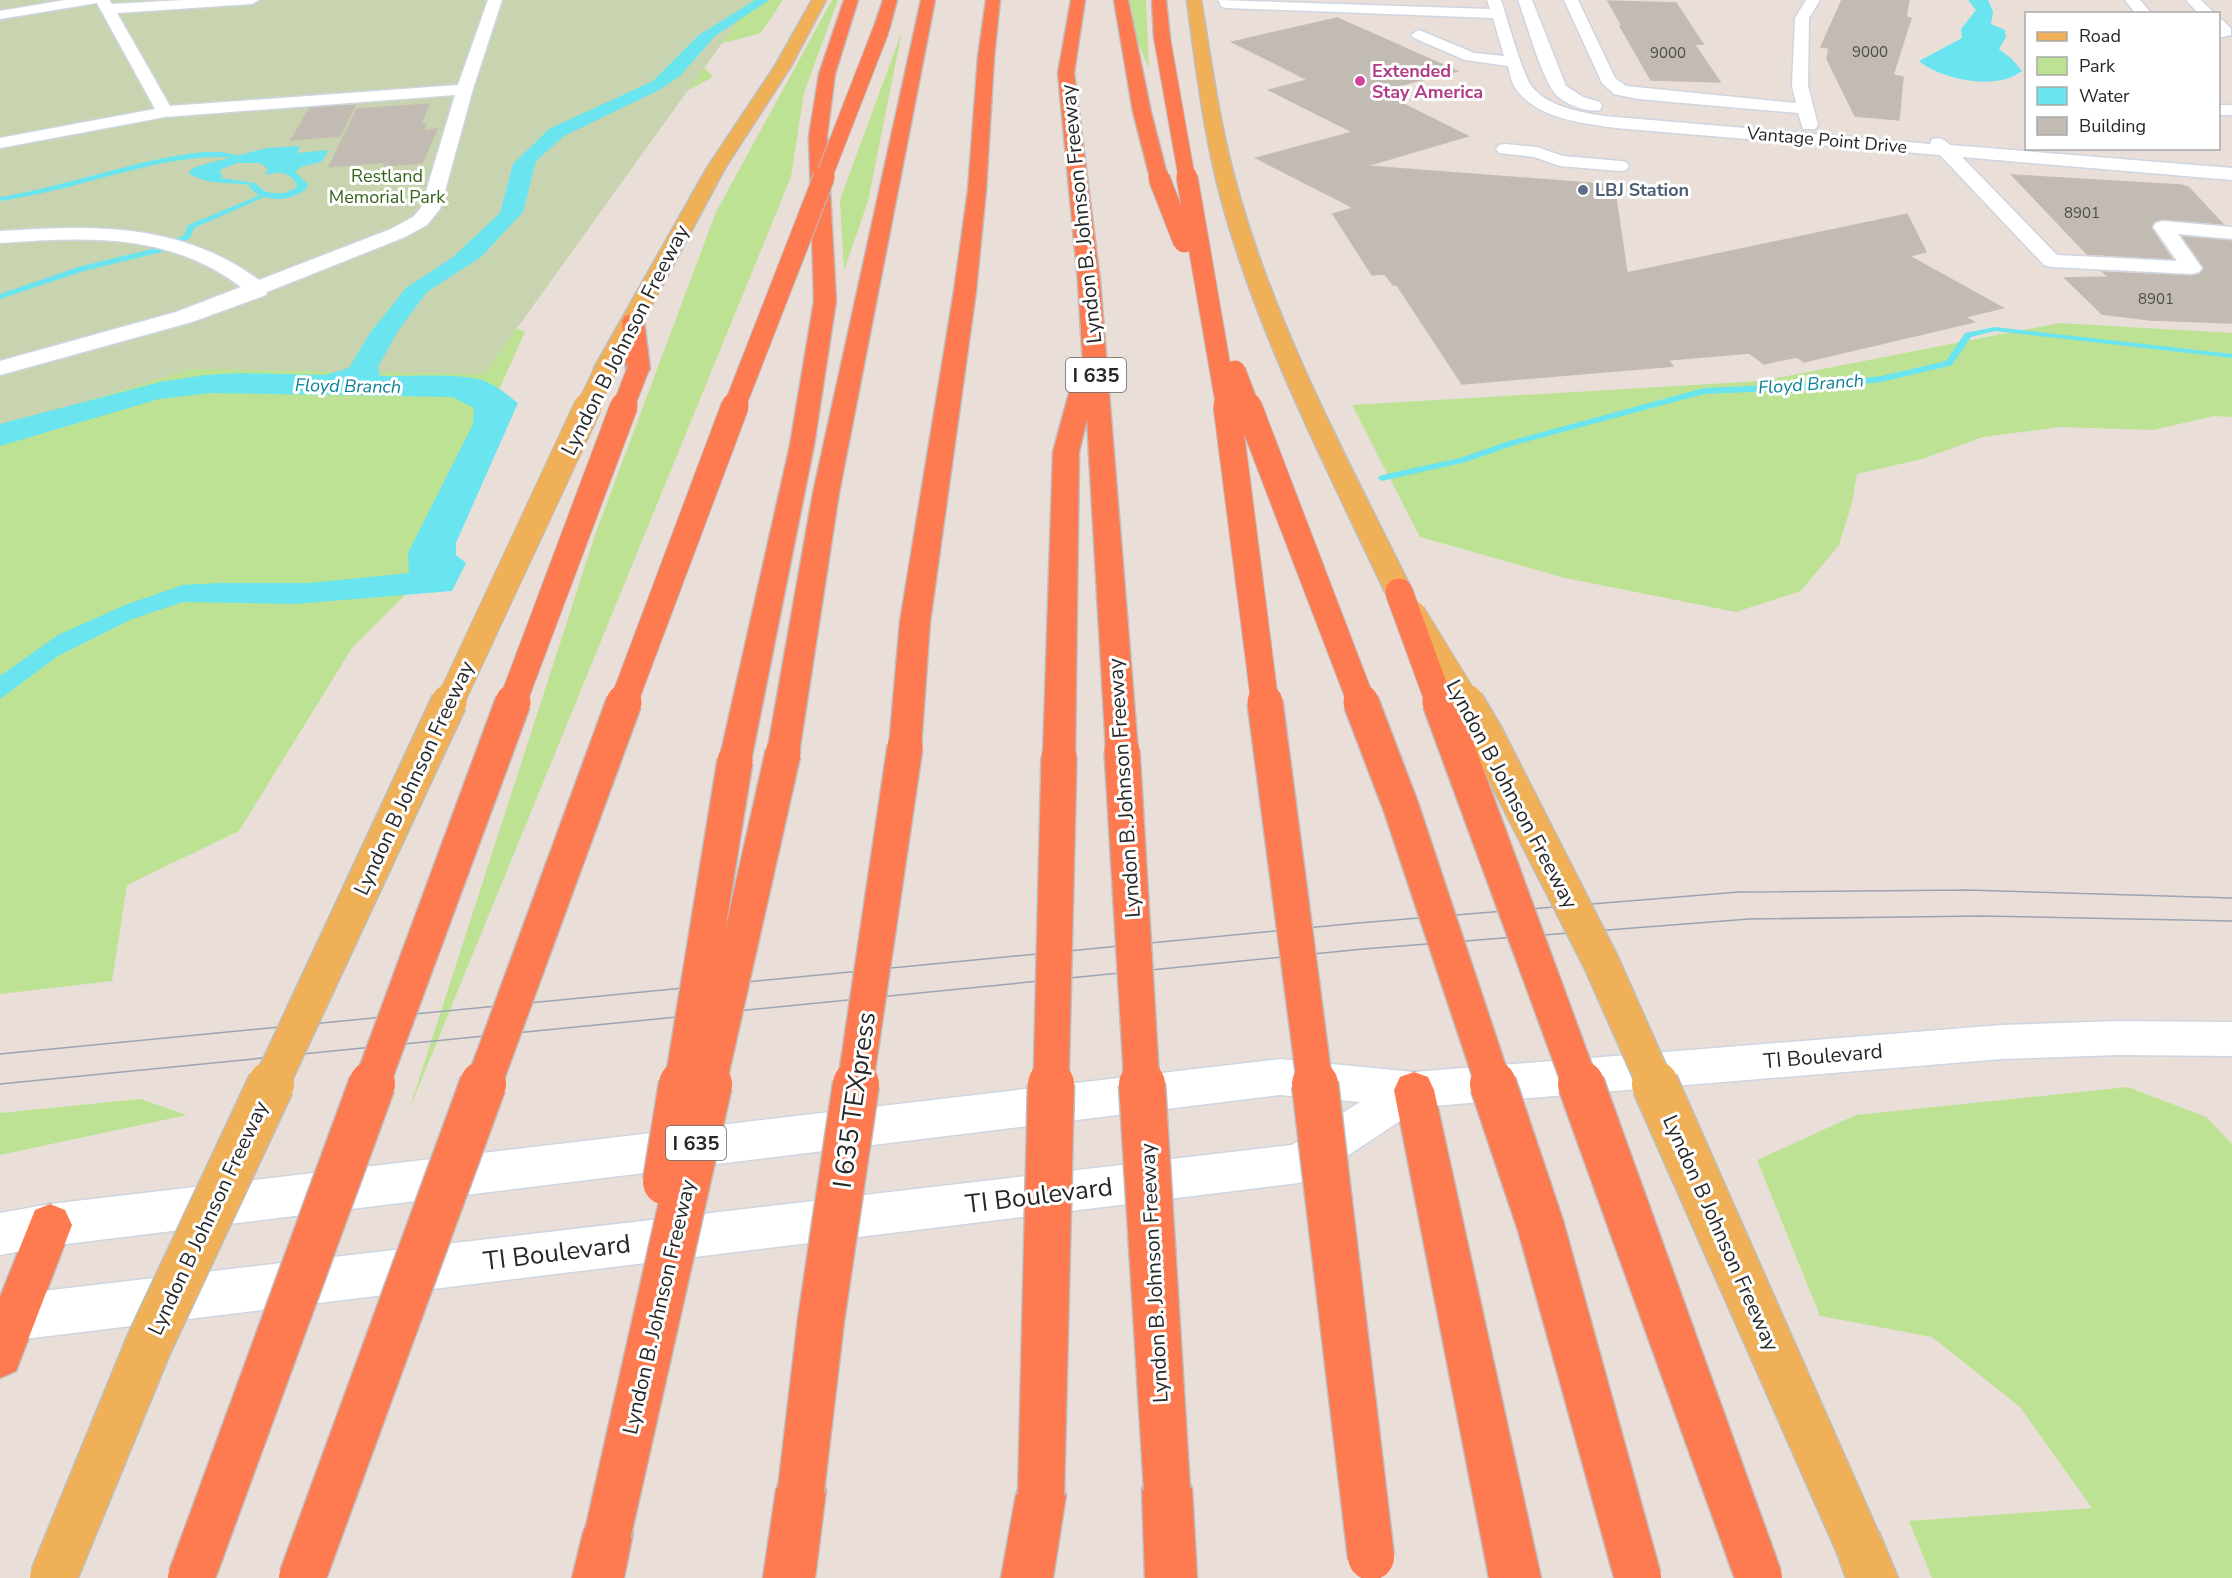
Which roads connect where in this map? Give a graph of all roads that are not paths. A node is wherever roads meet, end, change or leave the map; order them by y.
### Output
1 (92, 0) edge
2 (252, 0) edge
3 (495, 0) edge
4 (819, 0) edge
5 (851, 0) edge
6 (928, 0) edge
7 (993, 0) edge
8 (1078, 0) edge
9 (1120, 0) edge
10 (1159, 0) edge
11 (1194, 0) edge
12 (1225, 0) edge
13 (1525, 0) edge
14 (1571, 0) edge
15 (1813, 0) edge
16 (2132, 0) edge
17 (2193, 0) edge
18 (1341, 4) edge
19 (106, 5) edge
20 (1446, 6) edge
21 (1496, 7) edge
22 (2143, 12) edge
23 (2206, 12) edge
24 (0, 15) edge
25 (886, 15) edge
26 (2220, 25) edge
27 (1447, 30) dead end
28 (2220, 34) edge
29 (1514, 62) junction
30 (465, 89) junction
31 (1577, 101) junction
32 (1556, 109) junction
33 (165, 112) junction
34 (1807, 117) junction
35 (1530, 119) dead end
36 (1931, 135) junction
37 (0, 143) edge
38 (2025, 143) edge
39 (1506, 149) dead end
40 (1946, 150) junction
41 (2123, 150) edge
42 (2232, 159) edge
43 (1620, 166) dead end
44 (2232, 174) edge
45 (2232, 233) edge
46 (0, 237) edge
47 (258, 290) junction
48 (633, 321) junction
49 (1094, 344) junction
50 (0, 368) edge
51 (622, 369) junction
52 (1399, 592) junction
53 (2232, 1039) edge
54 (1414, 1090) junction
55 (50, 1225) junction
56 (0, 1234) edge
57 (5, 1330) edge
58 (801, 1490) junction
59 (603, 1556) edge
60 (1867, 1564) edge
61 (1373, 1567) edge
62 (53, 1578) edge
63 (191, 1578) edge
64 (302, 1578) edge
65 (789, 1578) edge
66 (810, 1578) edge
67 (1027, 1578) edge
68 (1171, 1578) edge
69 (1515, 1578) edge
70 (1638, 1578) edge
71 (1759, 1578) edge

1 - 24 street
2 - 19 street
3 - 30 street
4 - 48 main road, Lyndon B Johnson Freeway
5 - 59 highway, bridge
6 - 59 highway, Lyndon B. Johnson Freeway / I 635, bridge
7 - 58 highway, I 635 TEXpress, bridge
8 - 49 highway, Lyndon B. Johnson Freeway / I 635
9 - 70 highway, bridge
10 - 61 highway, bridge
11 - 52 main road, Lyndon B Johnson Freeway
12 - 18 street
13 - 31 street
14 - 34 street
15 - 34 street
16 - 22 street
17 - 23 street
18 - 20 street
19 - 33 street
20 - 21 street
21 - 29 street, Vantage Point Drive
25 - 64 highway, bridge
26 - 28 street
27 - 29 street
29 - 32 street, Vantage Point Drive
30 - 33 street
30 - 47 street
31 - 32 street
31 - 34 street, Vantage Point Drive
32 - 35 street
32 - 40 street, Vantage Point Drive
33 - 37 street
34 - 36 street, Vantage Point Drive
36 - 38 street, Vantage Point Drive
36 - 40 street
39 - 43 street
40 - 44 street, Vantage Point Drive
40 - 45 street
41 - 42 street
46 - 47 street
47 - 50 street
48 - 51 highway
48 - 51 main road, Lyndon B Johnson Freeway
49 - 67 highway, bridge
49 - 68 highway, Lyndon B. Johnson Freeway / I 635, bridge
51 - 62 main road, Lyndon B Johnson Freeway, bridge
51 - 63 highway, bridge
52 - 60 main road, Lyndon B Johnson Freeway, bridge
52 - 71 highway, bridge
53 - 54 street, TI Boulevard
54 - 55 street, TI Boulevard
54 - 57 street, TI Boulevard
54 - 69 highway
55 - 56 street, TI Boulevard
55 - 57 highway
58 - 65 highway, I 635 TEXpress
58 - 66 highway

